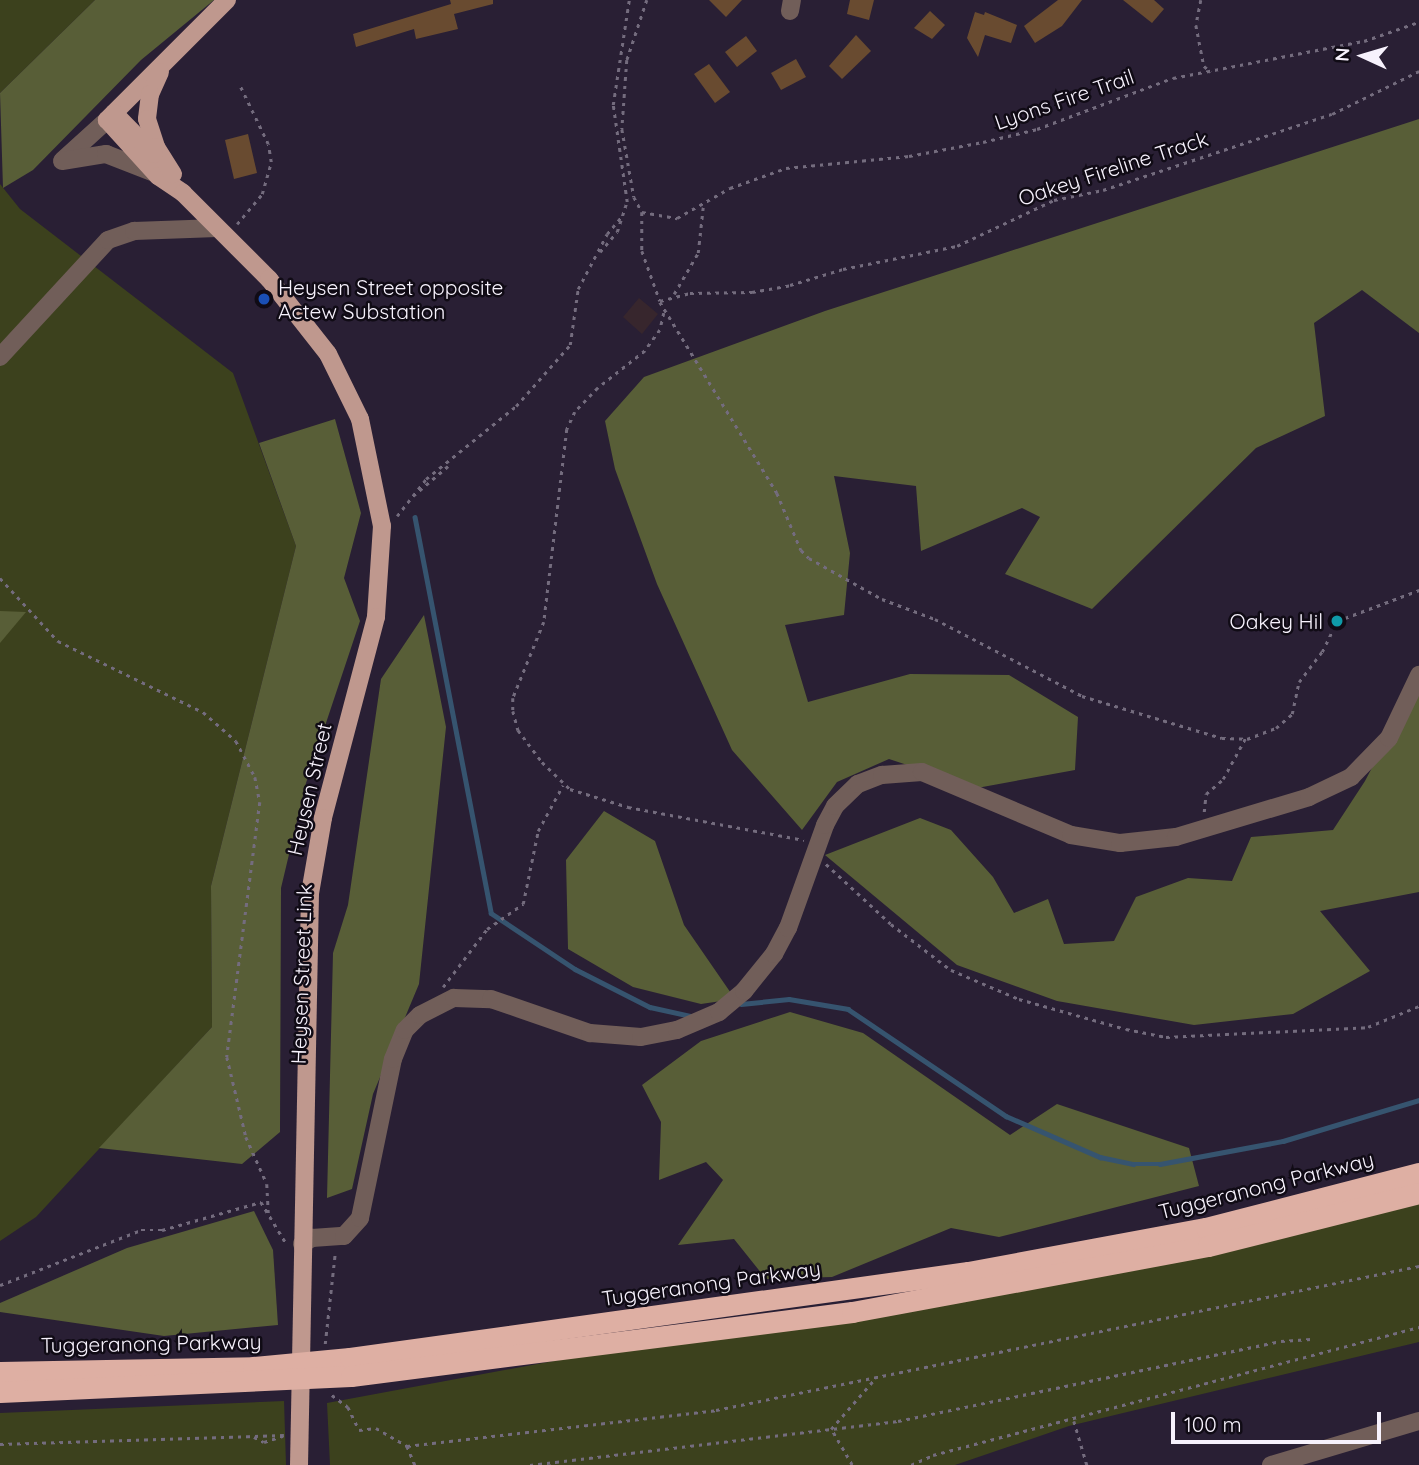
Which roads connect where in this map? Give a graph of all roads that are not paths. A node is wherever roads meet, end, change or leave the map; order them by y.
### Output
1 (227, 0) edge
2 (178, 47) junction
3 (110, 116) junction
4 (165, 175) junction
5 (221, 232) junction
6 (0, 357) edge
7 (1419, 675) edge
8 (1419, 1173) edge
9 (1419, 1193) edge
10 (302, 1244) junction
11 (351, 1367) junction
12 (0, 1372) edge
13 (253, 1375) junction
14 (0, 1392) edge
15 (1419, 1421) edge
16 (299, 1465) edge
17 (1271, 1465) edge

1 - 2 main road
2 - 3 main road
2 - 4 main road
3 - 4 main road, Heysen Street
3 - 4 street
4 - 5 main road, Heysen Street
5 - 6 street
5 - 10 main road, Heysen Street
7 - 10 street
8 - 11 highway, Tuggeranong Parkway
9 - 11 highway, Tuggeranong Parkway
10 - 16 main road, Heysen Street
11 - 13 highway, Tuggeranong Parkway
12 - 13 highway, Tuggeranong Parkway
13 - 14 highway, Tuggeranong Parkway
15 - 17 street

